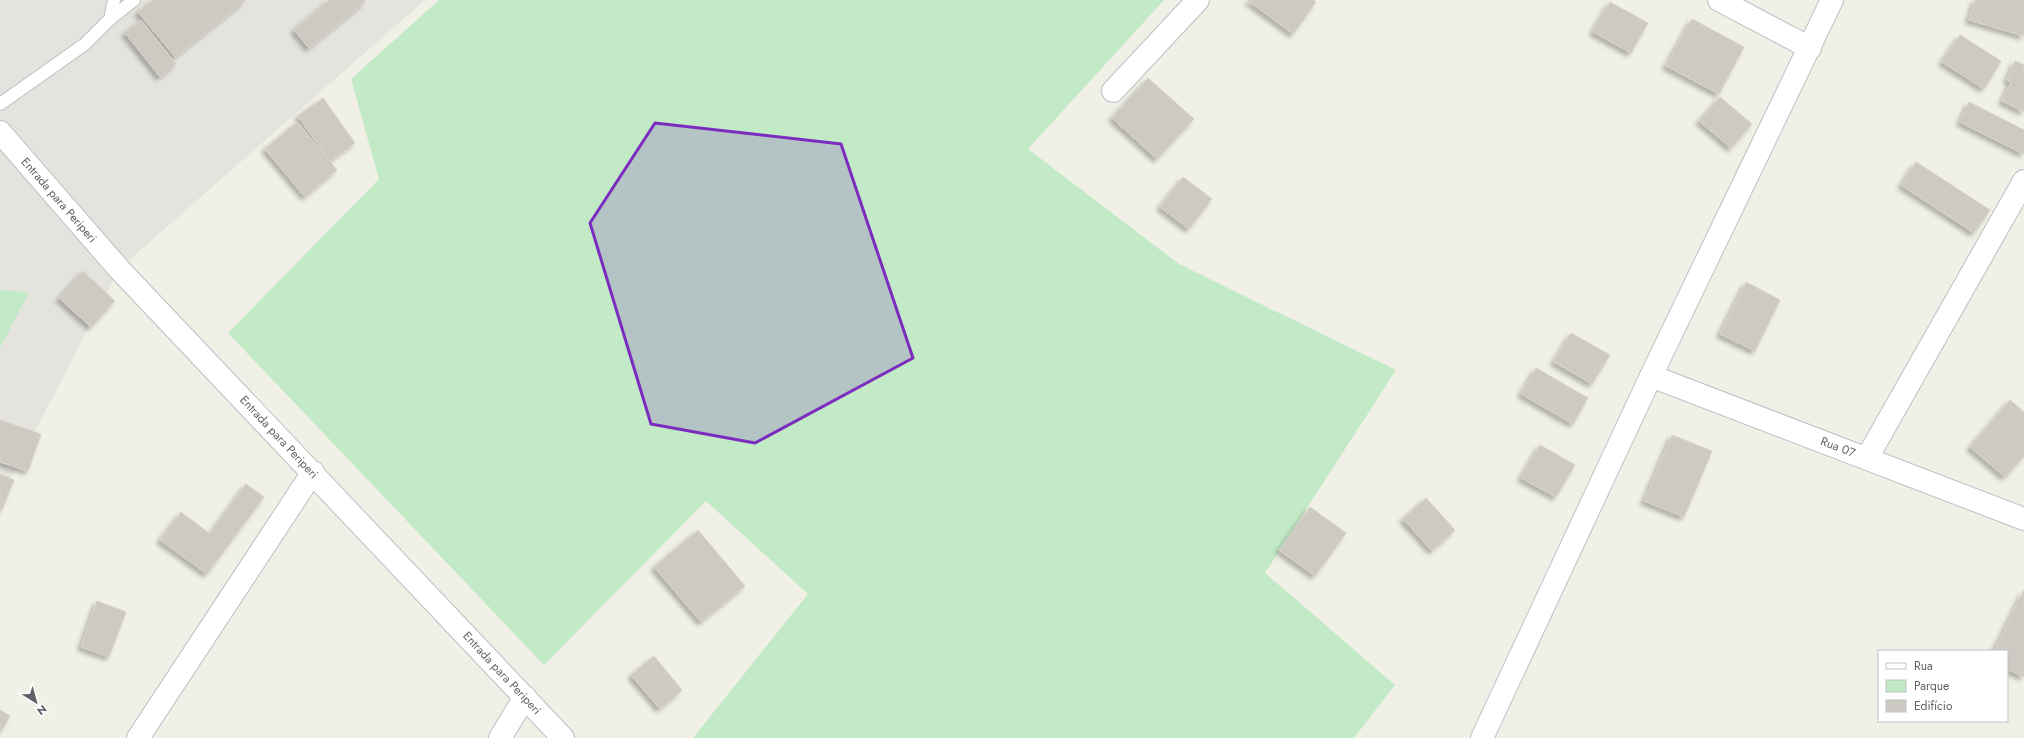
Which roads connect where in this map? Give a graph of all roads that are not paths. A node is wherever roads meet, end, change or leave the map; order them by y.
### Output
1 (114, 0) edge
2 (134, 0) edge
3 (1198, 0) edge
4 (1719, 0) edge
5 (1832, 0) edge
6 (110, 18) junction
7 (1810, 48) junction
8 (1113, 91) dead end
9 (0, 104) edge
10 (0, 132) edge
11 (2024, 180) edge
12 (1651, 376) junction
13 (1867, 458) junction
14 (312, 472) junction
15 (2024, 519) edge
16 (525, 697) junction
17 (138, 738) edge
18 (500, 738) edge
19 (563, 738) edge
20 (1482, 738) edge

1 - 6 lane
2 - 6 lane
3 - 8 street
4 - 7 street
5 - 7 street
6 - 9 lane
7 - 12 street
10 - 14 street, Entrada para Periperi
11 - 13 street
12 - 13 street, Rua 07
12 - 20 street
13 - 15 street, Rua 07
14 - 16 street, Entrada para Periperi
14 - 17 street
16 - 18 street
16 - 19 street, Entrada para Periperi

